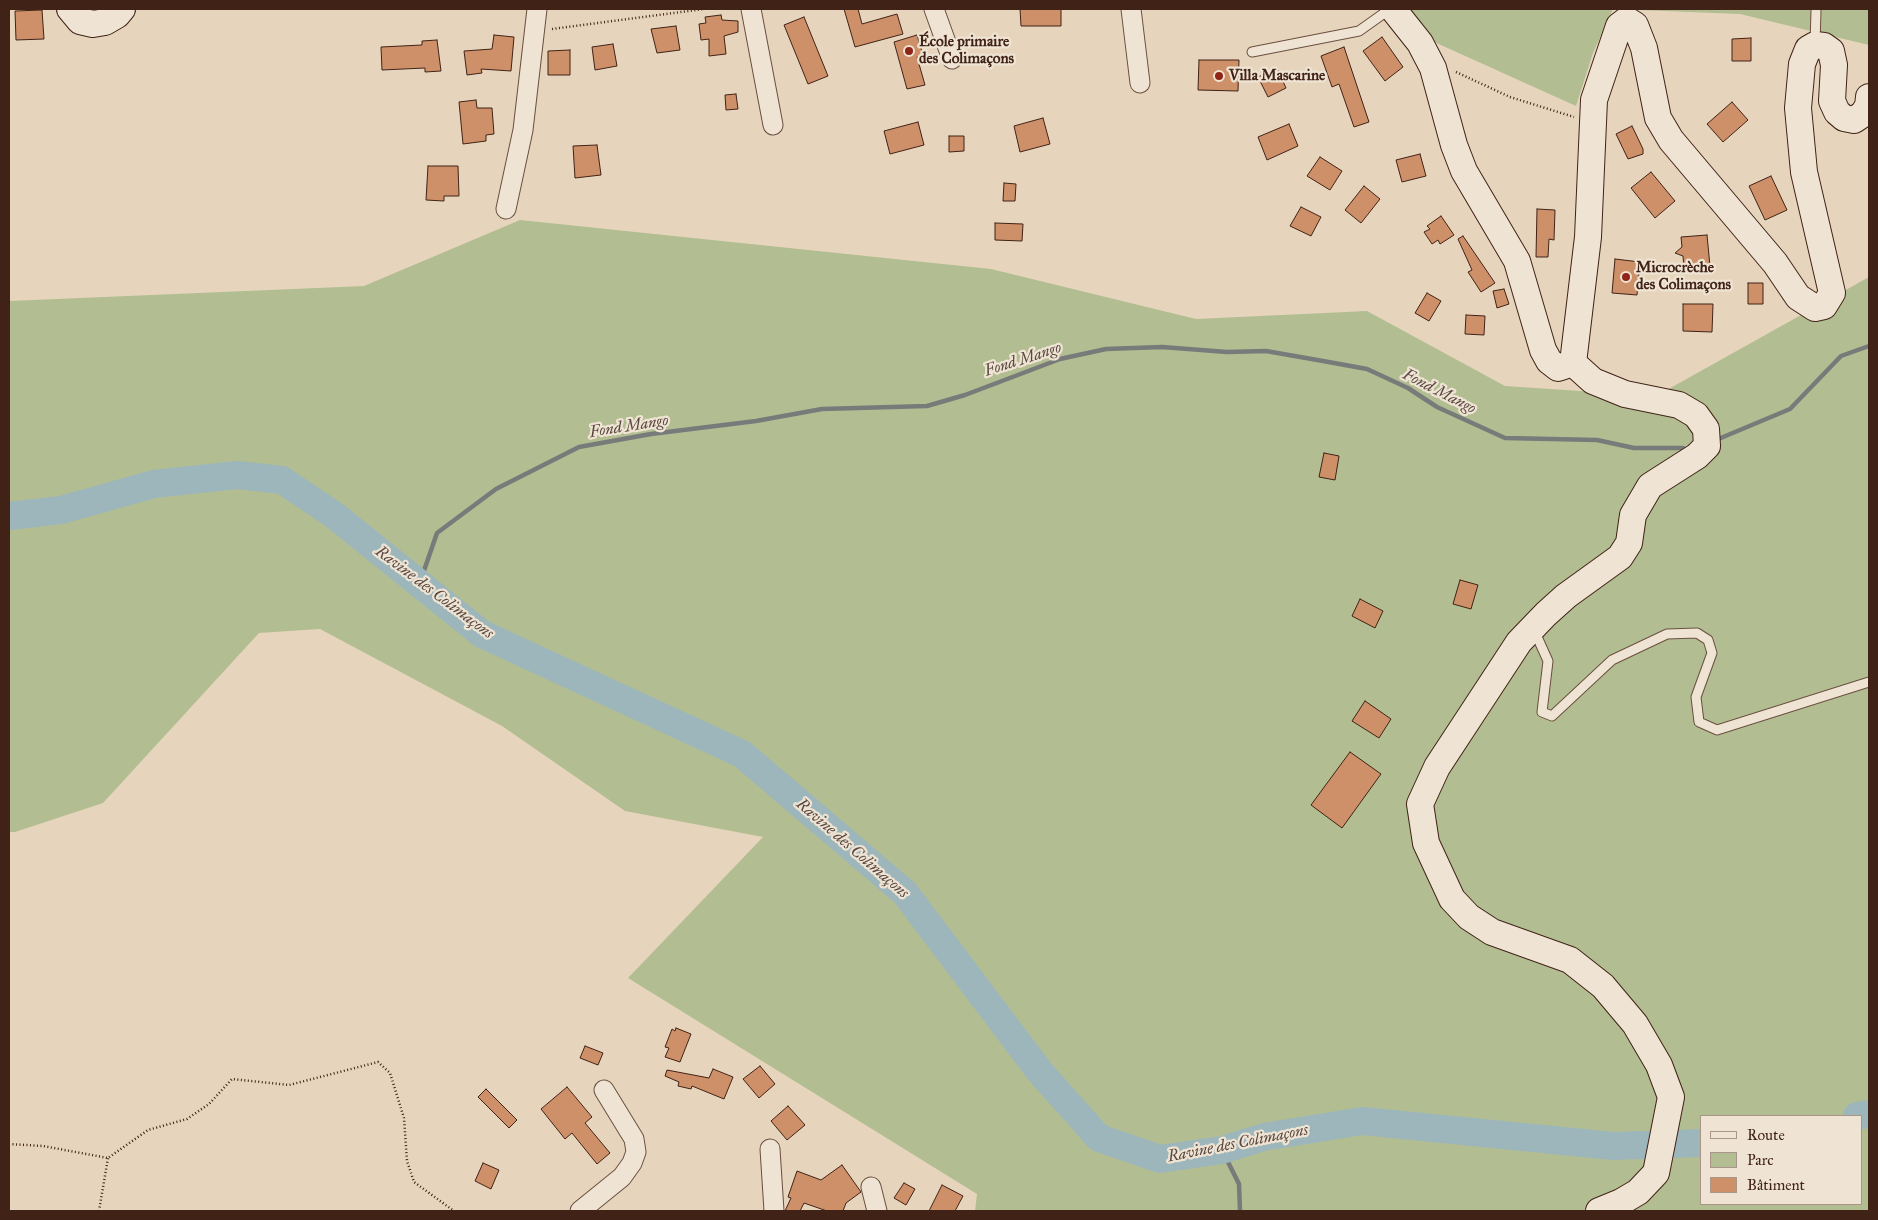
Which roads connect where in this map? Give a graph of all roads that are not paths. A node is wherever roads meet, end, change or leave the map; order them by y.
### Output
1 (70, 9) edge
2 (122, 9) edge
3 (537, 9) edge
4 (751, 9) edge
5 (934, 9) edge
6 (1131, 9) edge
7 (1392, 9) edge
8 (1817, 9) edge
9 (1620, 17) edge
10 (1815, 45) junction
11 (1252, 52) dead end
12 (952, 59) dead end
13 (1140, 83) dead end
14 (1869, 97) edge
15 (773, 125) dead end
16 (506, 209) dead end
17 (1573, 363) junction
18 (1533, 628) junction
19 (1869, 682) edge
20 (604, 1090) dead end
21 (770, 1149) dead end
22 (871, 1187) dead end
23 (580, 1211) edge
24 (774, 1211) edge
25 (877, 1211) edge
26 (1599, 1211) edge

1 - 2 main road
3 - 16 street
4 - 15 street
5 - 12 street
6 - 13 street
7 - 11 lane
7 - 17 main road
8 - 10 lane
9 - 10 main road
9 - 17 main road
10 - 14 main road
17 - 18 main road
18 - 19 lane
18 - 26 main road
20 - 23 street
21 - 24 street
22 - 25 street

